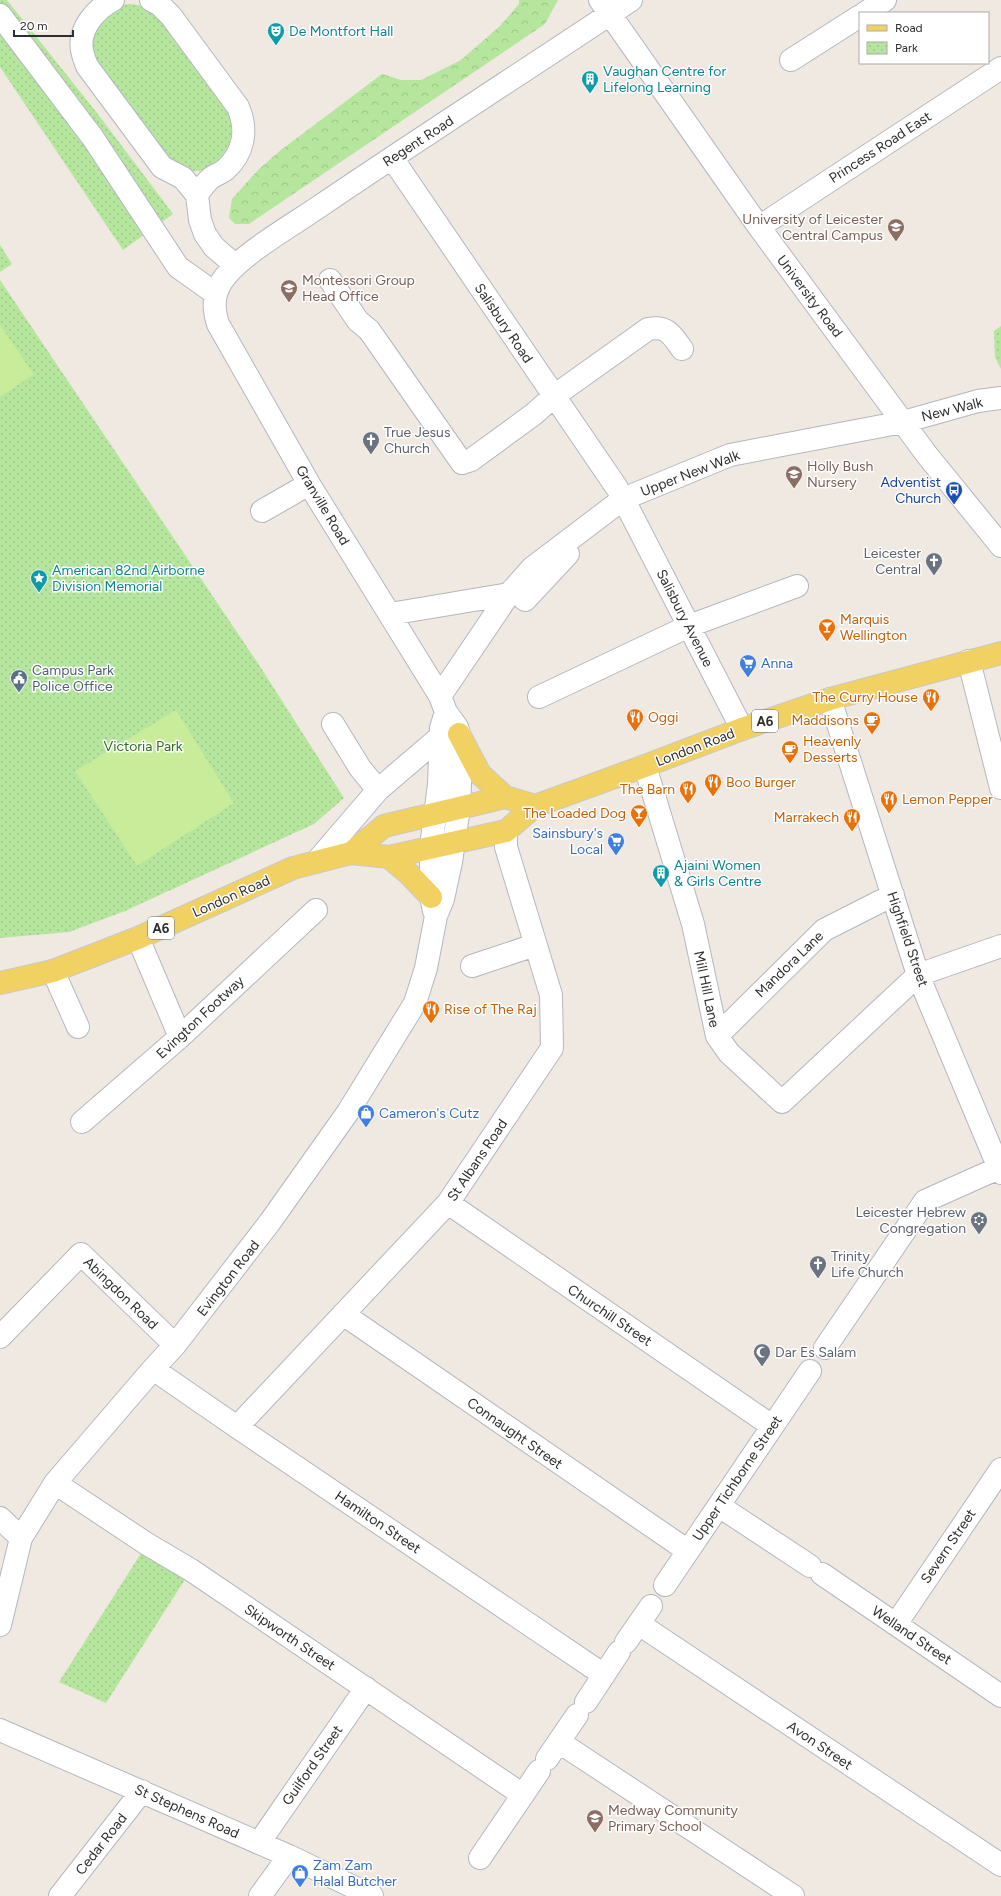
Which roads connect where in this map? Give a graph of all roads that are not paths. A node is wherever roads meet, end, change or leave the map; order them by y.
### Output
1 (113, 0) edge
2 (151, 0) edge
3 (631, 0) edge
4 (885, 0) edge
5 (605, 7) edge
6 (867, 12) edge
7 (0, 15) edge
8 (859, 17) edge
9 (792, 60) dead end
10 (1001, 68) edge
11 (392, 158) junction
12 (197, 195) junction
13 (758, 227) junction
14 (235, 265) junction
15 (330, 280) dead end
16 (216, 294) junction
17 (682, 349) dead end
18 (554, 396) junction
19 (1001, 398) edge
20 (903, 422) junction
21 (762, 448) junction
22 (309, 484) junction
23 (617, 488) dead end
24 (628, 508) junction
25 (262, 511) dead end
26 (1001, 546) edge
27 (797, 586) dead end
28 (511, 592) junction
29 (390, 614) junction
30 (689, 626) junction
31 (999, 651) edge
32 (969, 661) junction
33 (539, 696) dead end
34 (830, 699) junction
35 (443, 704) junction
36 (333, 724) dead end
37 (742, 728) junction
38 (450, 735) junction
39 (645, 766) junction
40 (1001, 788) edge
41 (378, 790) junction
42 (505, 797) junction
43 (535, 806) junction
44 (459, 808) junction
45 (436, 813) junction
46 (506, 831) junction
47 (454, 842) junction
48 (431, 846) junction
49 (351, 853) junction
50 (389, 857) junction
51 (317, 861) junction
52 (893, 895) junction
53 (433, 907) junction
54 (316, 910) dead end
55 (138, 938) junction
56 (535, 945) junction
57 (1001, 946) edge
58 (472, 966) dead end
59 (53, 971) junction
60 (918, 974) junction
61 (0, 983) edge
62 (78, 1027) dead end
63 (717, 1036) junction
64 (180, 1037) junction
65 (82, 1122) dead end
66 (1000, 1170) edge
67 (448, 1204) junction
68 (343, 1314) junction
69 (0, 1337) edge
70 (175, 1345) junction
71 (826, 1348) dead end
72 (153, 1369) junction
73 (810, 1371) dead end
74 (772, 1426) junction
75 (237, 1427) junction
76 (1001, 1469) edge
77 (55, 1483) junction
78 (718, 1506) junction
79 (0, 1518) edge
80 (21, 1538) junction
81 (688, 1551) junction
82 (665, 1585) dead end
83 (651, 1606) dead end
84 (639, 1624) junction
85 (896, 1624) junction
86 (0, 1625) edge
87 (604, 1675) junction
88 (366, 1688) junction
89 (1001, 1696) edge
90 (0, 1730) edge
91 (559, 1742) junction
92 (142, 1792) junction
93 (523, 1795) junction
94 (259, 1843) junction
95 (289, 1856) junction
96 (480, 1858) dead end
97 (1001, 1865) edge
98 (60, 1896) edge
99 (260, 1896) edge
100 (372, 1896) edge
101 (792, 1896) edge

1 - 12 street
2 - 12 street
3 - 5 street, Regent Road
4 - 6 street
5 - 11 street, Regent Road
5 - 13 street, University Road
7 - 16 street
8 - 9 street
10 - 13 street, Princess Road East
11 - 14 street, Regent Road
11 - 18 street, Salisbury Road
12 - 14 street
13 - 20 street, University Road
14 - 16 street, Regent Road
15 - 18 street
16 - 22 street, Granville Road
17 - 18 street
18 - 23 street, Salisbury Road
19 - 20 street, New Walk
20 - 21 street, Upper New Walk
20 - 26 street, University Road
21 - 24 street
21 - 28 street, Upper New Walk
22 - 25 street
22 - 29 street, Granville Road
24 - 28 street
24 - 30 street, Salisbury Avenue
27 - 30 street
28 - 29 street
28 - 35 street, Upper New Walk
29 - 35 street, Granville Road
30 - 33 street
30 - 37 street, Salisbury Avenue
31 - 32 main road, London Road / A6
32 - 34 main road, London Road / A6
32 - 40 street
34 - 37 main road, London Road / A6
34 - 52 street, Highfield Street
35 - 38 street, Granville Road
36 - 41 street
37 - 39 main road, London Road / A6
38 - 41 street
38 - 42 main road
38 - 44 street, Granville Road
38 - 45 street
39 - 43 main road, London Road / A6
39 - 63 street, Mill Hill Lane
41 - 51 street
42 - 43 main road
42 - 44 main road, London Road / A6
43 - 46 main road, London Road / A6
44 - 45 main road, London Road / A6
44 - 47 street, Granville Road
45 - 48 street
45 - 49 main road, London Road / A6
46 - 47 main road, London Road / A6
46 - 56 street, St Albans Road
47 - 48 main road, London Road / A6
47 - 53 street, Evington Road
48 - 50 main road, London Road / A6
48 - 53 street, Evington Road
49 - 50 main road, London Road / A6
49 - 51 main road, London Road / A6
50 - 53 main road
51 - 55 main road, London Road / A6
52 - 60 street, Highfield Street
52 - 63 street, Mandora Lane
53 - 70 street, Evington Road
54 - 64 street, Evington Footway
55 - 59 main road, London Road / A6
55 - 64 street
56 - 58 street
56 - 67 street, St Albans Road
57 - 60 street
59 - 61 main road, London Road / A6
59 - 62 street
60 - 63 street, Mill Hill Lane
60 - 66 street, Highfield Street
64 - 65 street, Evington Footway
66 - 71 street
67 - 68 street, St Albans Road
67 - 74 street, Churchill Street
68 - 75 street, St Albans Road
68 - 81 street, Connaught Street
69 - 70 street, Abingdon Road
70 - 72 street, Evington Road
72 - 75 street, Hamilton Street
72 - 77 street, Evington Road
73 - 74 street, Upper Tichborne Street
74 - 78 street, Upper Tichborne Street
75 - 87 street, Hamilton Street
76 - 85 street, Severn Street
77 - 80 street, Evington Road
77 - 88 street, Skipworth Street
78 - 81 street, Upper Tichborne Street
78 - 85 street, Welland Street
79 - 80 street
80 - 86 street, Evington Road
81 - 82 street, Upper Tichborne Street
83 - 84 street
84 - 87 street
84 - 97 street, Avon Street
85 - 89 street, Welland Street
87 - 91 street
88 - 93 street, Skipworth Street
88 - 94 street, Guilford Street
90 - 92 street, St Stephens Road
91 - 93 street
91 - 101 street
92 - 94 street, St Stephens Road
92 - 98 street, Cedar Road
93 - 96 street
94 - 95 street, St Stephens Road
95 - 99 street
95 - 100 street, St Stephens Road

